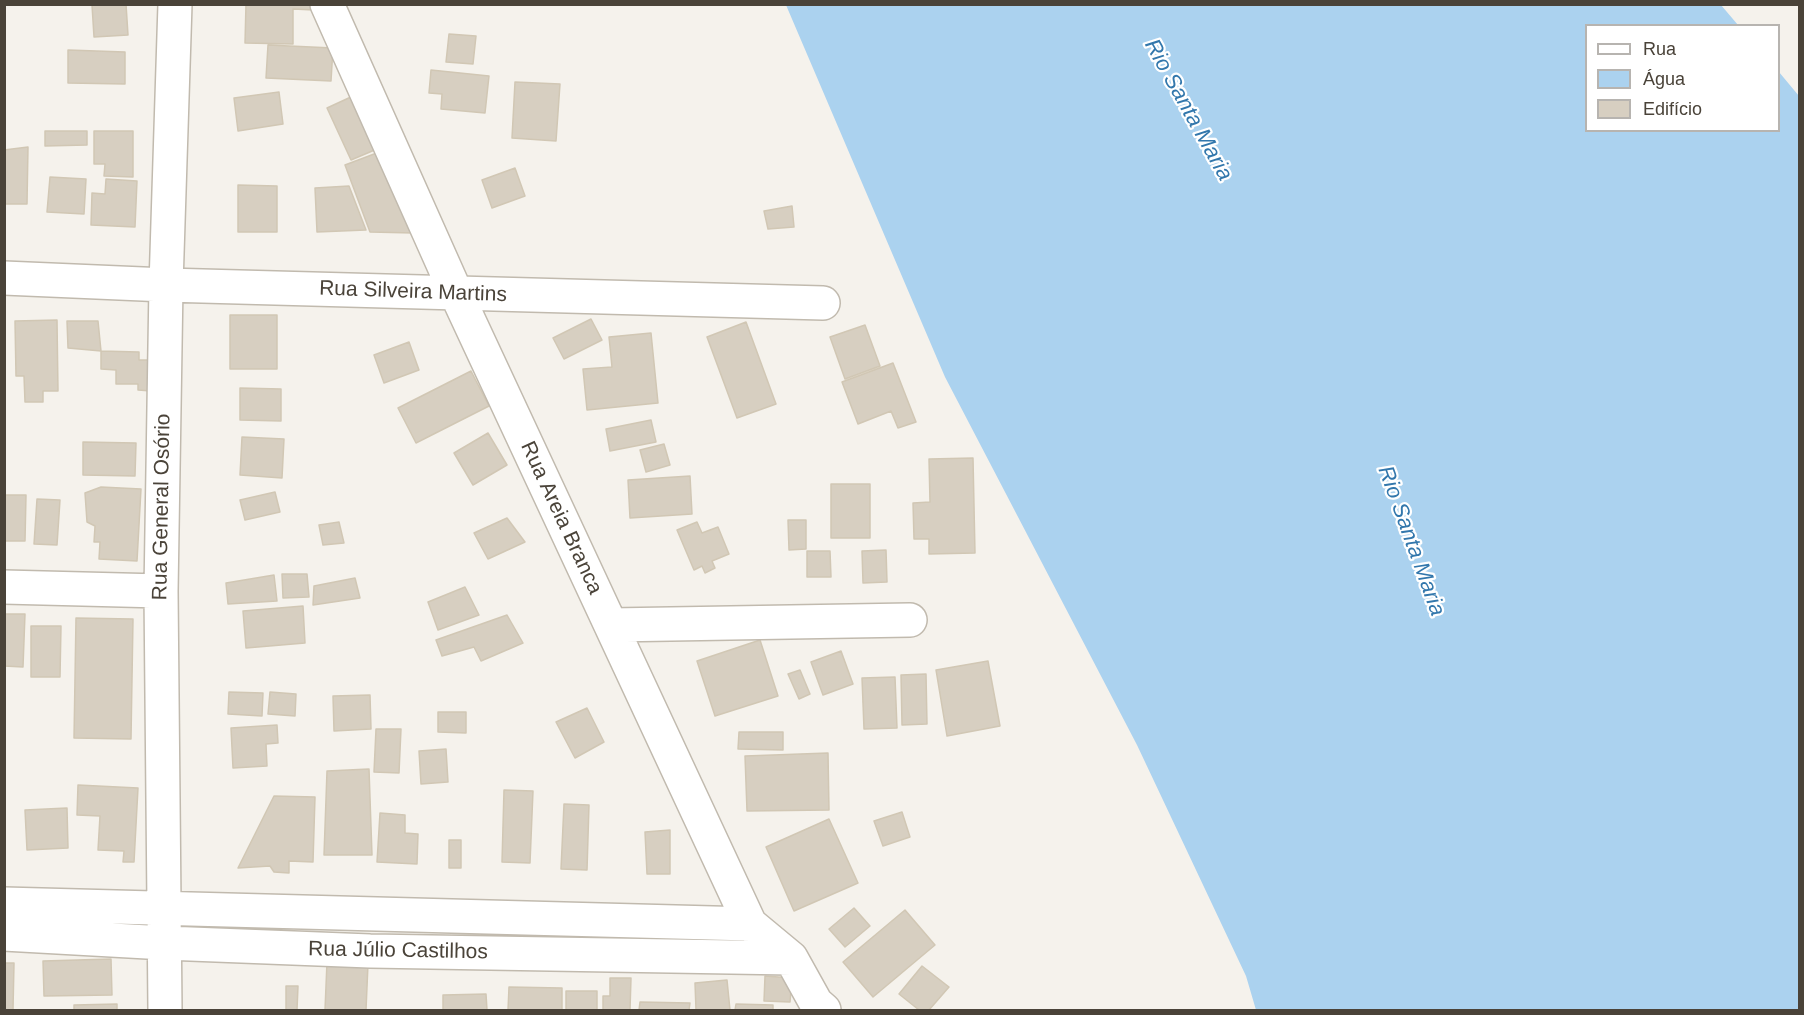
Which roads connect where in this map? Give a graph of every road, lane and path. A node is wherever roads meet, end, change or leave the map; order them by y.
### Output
1 (174, 4) edge
2 (327, 4) edge
3 (4, 278) edge
4 (166, 285) junction
5 (456, 293) junction
6 (823, 303) dead end
7 (4, 587) edge
8 (161, 591) junction
9 (910, 620) dead end
10 (611, 626) junction
11 (4, 904) edge
12 (165, 909) junction
13 (370, 914) junction
14 (750, 924) junction
15 (4, 934) edge
16 (165, 944) junction
17 (370, 951) junction
18 (791, 958) junction
19 (818, 1008) edge
20 (165, 1011) edge

1 - 4 street, Rua General Osório
2 - 5 street, Rua Areia Branca
3 - 4 street, Rua Silveira Martins
4 - 5 street, Rua Silveira Martins
4 - 8 street, Rua General Osório
5 - 6 street, Rua Silveira Martins
5 - 10 street, Rua Areia Branca
7 - 8 street
8 - 12 street, Rua General Osório
9 - 10 street
10 - 14 street, Rua Areia Branca
11 - 12 street, Rua Júlio Castilhos
12 - 13 street, Rua Júlio Castilhos
12 - 16 street, Rua General Osório
13 - 14 street, Rua Júlio Castilhos
13 - 17 street
14 - 18 street, Rua Areia Branca
15 - 16 street, Rua Júlio Castilhos
16 - 17 street, Rua Júlio Castilhos
16 - 20 street, Rua General Osório
17 - 18 street, Rua Júlio Castilhos
18 - 19 street, Rua Areia Branca

